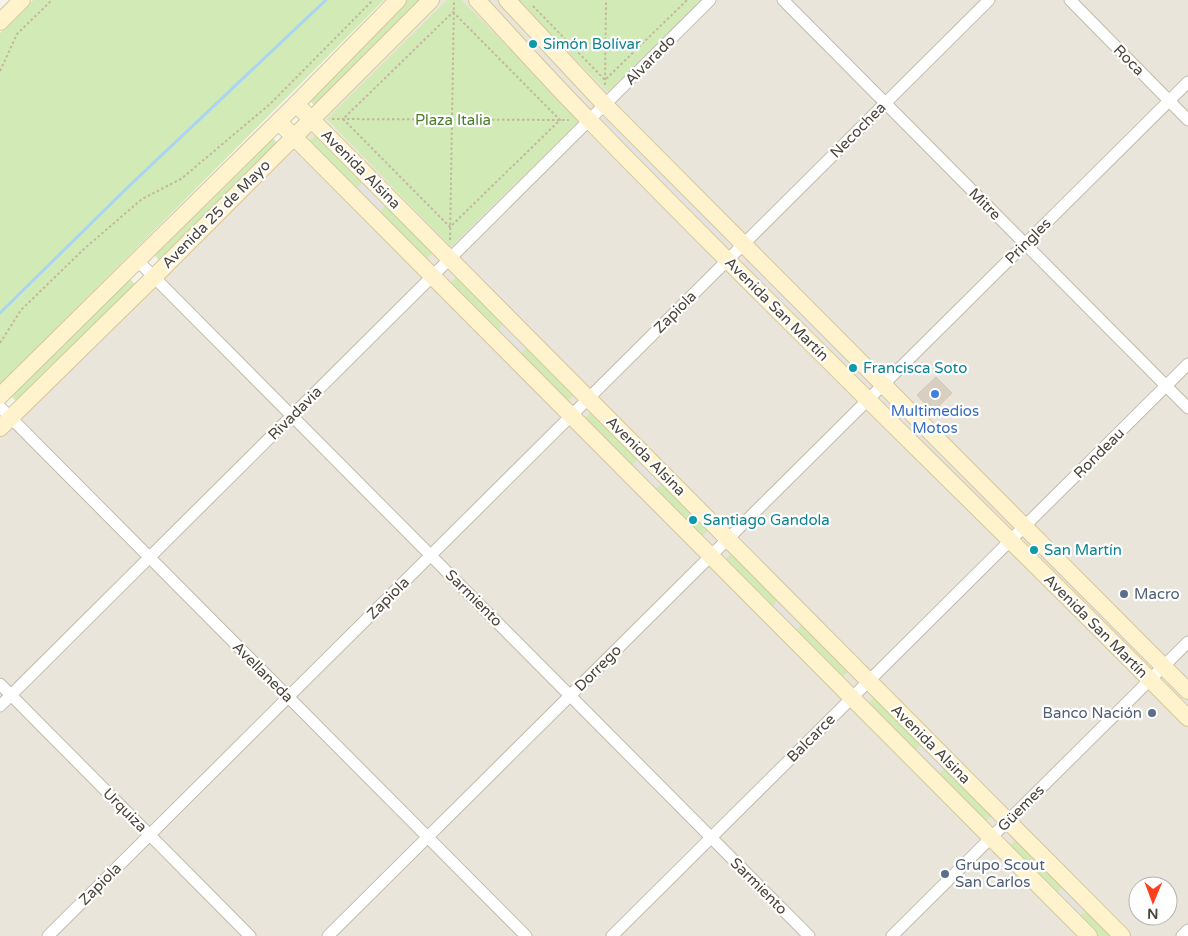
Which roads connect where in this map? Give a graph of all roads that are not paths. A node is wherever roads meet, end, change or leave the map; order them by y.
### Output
1 (22, 0) edge
2 (398, 0) edge
3 (431, 0) edge
4 (477, 0) edge
5 (508, 0) edge
6 (710, 0) edge
7 (783, 0) edge
8 (989, 0) edge
9 (1070, 0) edge
10 (0, 22) edge
11 (1188, 82) edge
12 (1169, 101) junction
13 (885, 103) junction
14 (296, 104) junction
15 (605, 105) junction
16 (311, 119) junction
17 (589, 120) junction
18 (1188, 120) edge
19 (278, 122) junction
20 (293, 137) junction
21 (743, 244) junction
22 (1025, 244) junction
23 (450, 259) junction
24 (727, 260) junction
25 (138, 261) junction
26 (432, 276) junction
27 (154, 277) junction
28 (1188, 364) edge
29 (883, 385) junction
30 (1166, 386) junction
31 (0, 396) edge
32 (588, 398) junction
33 (869, 399) junction
34 (1188, 408) edge
35 (292, 416) junction
36 (571, 416) junction
37 (3, 418) edge
38 (1024, 526) junction
39 (728, 539) junction
40 (1010, 541) junction
41 (431, 555) junction
42 (711, 556) junction
43 (150, 558) junction
44 (1188, 642) edge
45 (1164, 666) junction
46 (1150, 680) junction
47 (869, 681) junction
48 (0, 684) edge
49 (1188, 691) edge
50 (570, 695) junction
51 (11, 696) junction
52 (288, 697) junction
53 (852, 698) junction
54 (0, 706) edge
55 (1188, 718) edge
56 (1008, 821) junction
57 (150, 835) junction
58 (428, 837) junction
59 (711, 837) junction
60 (991, 838) junction
61 (1188, 930) edge
62 (48, 936) edge
63 (250, 936) edge
64 (328, 936) edge
65 (526, 936) edge
66 (612, 936) edge
67 (810, 936) edge
68 (892, 936) edge
69 (1089, 936) edge
70 (1122, 936) edge
71 (1182, 936) edge

1 - 10 street
2 - 14 street, Avenida 25 de Mayo
3 - 16 street, Avenida 25 de Mayo
4 - 17 street, Avenida San Martín
5 - 15 street, Avenida San Martín
6 - 15 street, Alvarado
7 - 13 street, Mitre
8 - 13 street, Necochea
9 - 12 street, Roca
11 - 12 street, Pringles
12 - 18 street, Roca
12 - 22 street, Pringles
13 - 21 street, Necochea
13 - 22 street, Mitre
14 - 16 street, Avenida Alsina
14 - 19 street, Avenida 25 de Mayo
15 - 17 street, Alvarado
15 - 21 street, Avenida San Martín
16 - 20 street, Avenida 25 de Mayo
16 - 23 street, Avenida Alsina
17 - 23 street, Rivadavia
17 - 24 street, Avenida San Martín
19 - 20 street, Avenida Alsina
19 - 25 street, Avenida 25 de Mayo
20 - 26 street, Avenida Alsina
20 - 27 street, Avenida 25 de Mayo
21 - 24 street, Necochea
21 - 29 street, Avenida San Martín
22 - 29 street, Pringles
22 - 30 street, Mitre
23 - 26 street, Rivadavia
23 - 32 street, Avenida Alsina
24 - 32 street, Zapiola
24 - 33 street, Avenida San Martín
25 - 27 street, Sarmiento
25 - 31 street, Avenida 25 de Mayo
26 - 35 street, Rivadavia
26 - 36 street, Avenida Alsina
27 - 35 street, Sarmiento
27 - 37 street, Avenida 25 de Mayo
28 - 30 street, Rondeau
29 - 33 street, Pringles
29 - 38 street, Avenida San Martín
30 - 34 street, Mitre
30 - 38 street, Rondeau
32 - 36 street, Zapiola
32 - 39 street, Avenida Alsina
33 - 39 street, Dorrego
33 - 40 street, Avenida San Martín
35 - 41 street, Sarmiento
35 - 43 street, Rivadavia
36 - 41 street, Zapiola
36 - 42 street, Avenida Alsina
37 - 43 street, Avellaneda
38 - 40 street, Rondeau
38 - 45 street, Avenida San Martín
39 - 42 street, Dorrego
39 - 47 street, Avenida Alsina
40 - 46 street, Avenida San Martín
40 - 47 street, Balcarce
41 - 50 street, Sarmiento
41 - 52 street, Zapiola
42 - 50 street, Dorrego
42 - 53 street, Avenida Alsina
43 - 51 street, Rivadavia
43 - 52 street, Avellaneda
44 - 45 street, Güemes
45 - 46 street, Güemes
45 - 49 street, Avenida San Martín
46 - 55 street, Avenida San Martín
46 - 56 street, Güemes
47 - 53 street, Balcarce
47 - 56 street, Avenida Alsina
48 - 51 street, Urquiza
50 - 58 street, Dorrego
50 - 59 street, Sarmiento
51 - 54 street, Rivadavia
51 - 57 street, Urquiza
52 - 57 street, Zapiola
52 - 58 street, Avellaneda
53 - 59 street, Balcarce
53 - 60 street, Avenida Alsina
56 - 60 street, Güemes
56 - 70 street, Avenida Alsina
57 - 62 street, Zapiola
57 - 63 street, Urquiza
58 - 64 street, Dorrego
58 - 65 street, Avellaneda
59 - 66 street, Balcarce
59 - 67 street, Sarmiento
60 - 68 street, Güemes
60 - 69 street, Avenida Alsina
61 - 71 street

